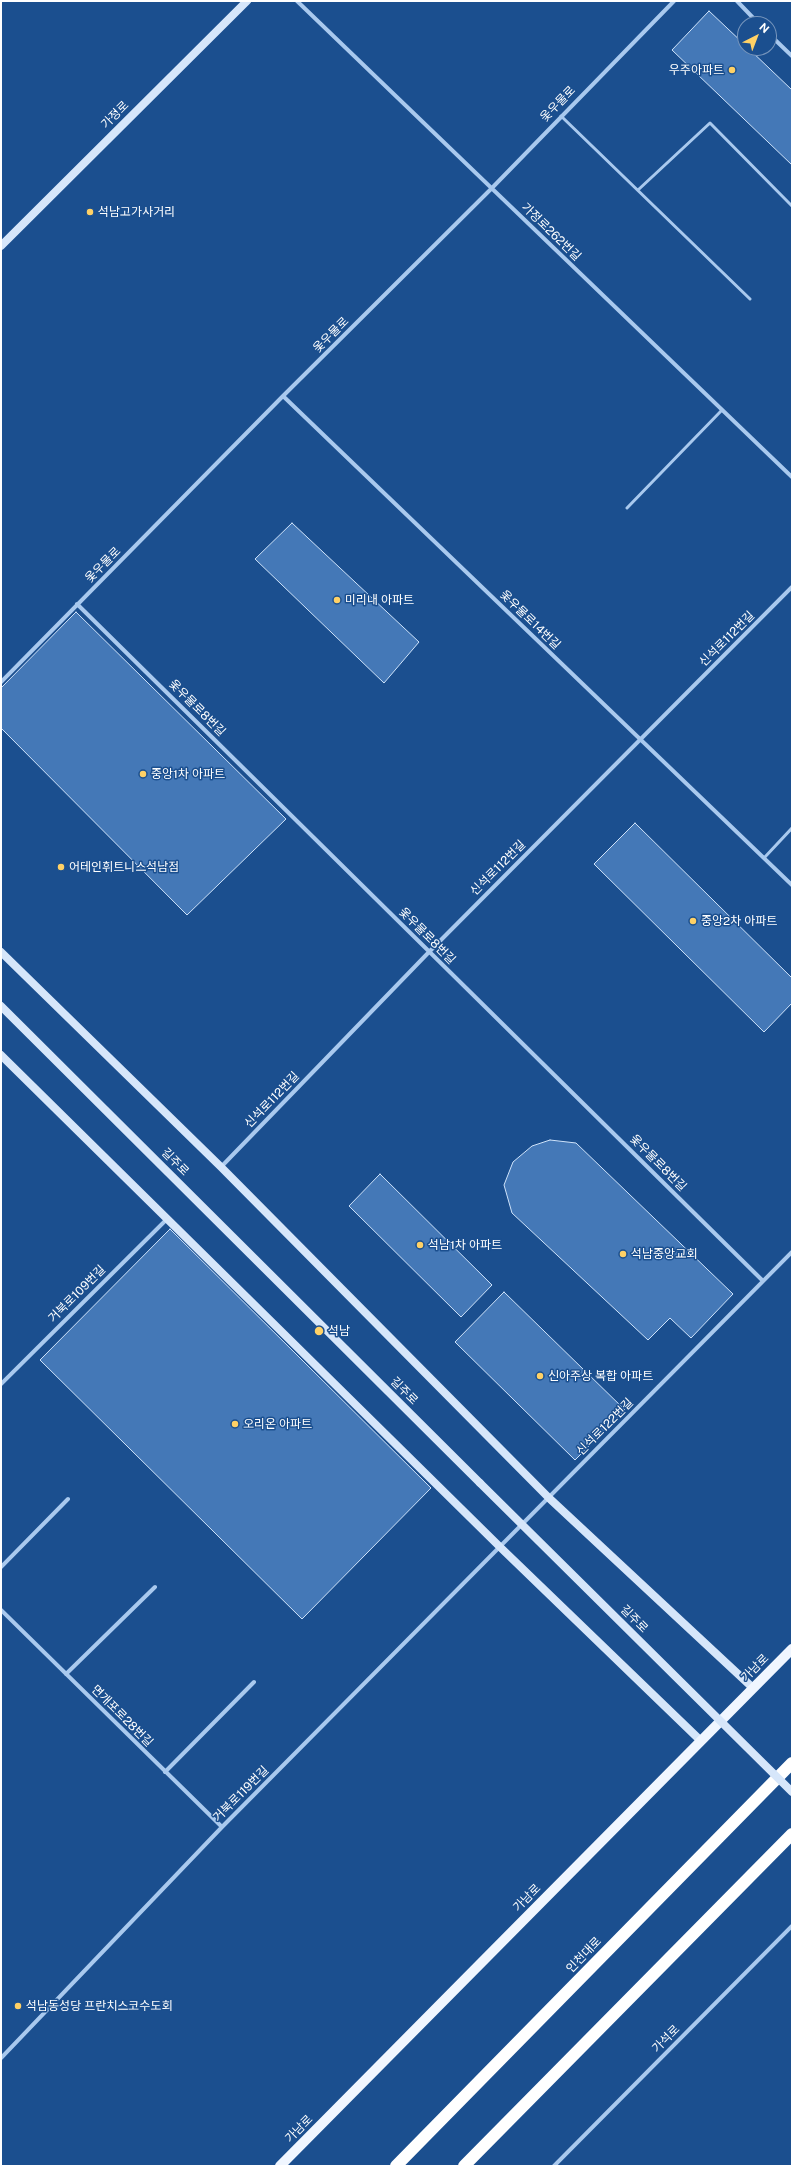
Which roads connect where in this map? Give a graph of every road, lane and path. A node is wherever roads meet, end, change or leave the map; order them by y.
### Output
1 (247, 1) edge
2 (297, 1) edge
3 (674, 1) edge
4 (737, 1) edge
5 (751, 16) edge
6 (777, 42) edge
7 (792, 56) edge
8 (561, 116) junction
9 (491, 189) junction
10 (638, 190) junction
11 (792, 206) edge
12 (1, 246) edge
13 (750, 299) dead end
14 (283, 396) junction
15 (722, 410) junction
16 (792, 477) edge
17 (627, 508) dead end
18 (792, 587) edge
19 (77, 604) junction
20 (1, 682) edge
21 (641, 739) junction
22 (792, 828) edge
23 (764, 858) junction
24 (792, 885) edge
25 (1, 952) edge
26 (429, 952) junction
27 (1, 1006) edge
28 (1, 1054) edge
29 (221, 1166) junction
30 (167, 1219) junction
31 (792, 1252) edge
32 (763, 1281) junction
33 (1, 1384) edge
34 (549, 1498) junction
35 (68, 1499) dead end
36 (500, 1547) junction
37 (1, 1567) edge
38 (155, 1587) dead end
39 (1, 1610) edge
40 (792, 1649) edge
41 (66, 1674) junction
42 (254, 1682) dead end
43 (753, 1688) junction
44 (701, 1741) junction
45 (792, 1763) edge
46 (165, 1772) junction
47 (792, 1792) edge
48 (222, 1827) junction
49 (792, 1834) edge
50 (792, 1926) edge
51 (1, 2058) edge
52 (280, 2166) edge
53 (396, 2166) edge
54 (464, 2166) edge
55 (554, 2166) edge

1 - 12 main road, 가정로
2 - 9 street, 가정로262번길
3 - 8 street, 옻우물로
4 - 5 street
6 - 7 street
8 - 9 street, 옻우물로
8 - 10 lane
9 - 14 street, 옻우물로
9 - 15 street, 가정로262번길
10 - 11 lane
10 - 13 lane
14 - 19 street, 옻우물로
14 - 21 street, 옻우물로14번길
15 - 16 street, 가정로262번길
15 - 17 lane
18 - 21 street, 신석로112번길
19 - 20 street, 옻우물로
19 - 26 street, 옻우물로8번길
21 - 23 street, 옻우물로14번길
21 - 26 street, 신석로112번길
22 - 23 lane
23 - 24 street, 옻우물로14번길
25 - 29 main road
26 - 29 street, 신석로112번길
26 - 32 street, 옻우물로8번길
27 - 47 main road, 길주로, bridge
28 - 30 main road
29 - 34 main road
30 - 33 street, 거북로109번길
30 - 36 main road
31 - 32 street, 신석로122번길
32 - 34 street, 신석로122번길
34 - 36 street, 신석로122번길
34 - 43 main road
35 - 37 street
36 - 44 main road
36 - 48 street, 거북로119번길
38 - 41 street
39 - 41 street, 면개포로28번길
40 - 43 main road, 가남로
41 - 46 street, 면개포로28번길
42 - 46 street
43 - 44 main road, 가남로
44 - 52 main road, 가남로
45 - 53 highway, 인천대로
46 - 48 street, 면개포로28번길
48 - 51 street, 거북로119번길
49 - 54 highway
50 - 55 street, 가석로

